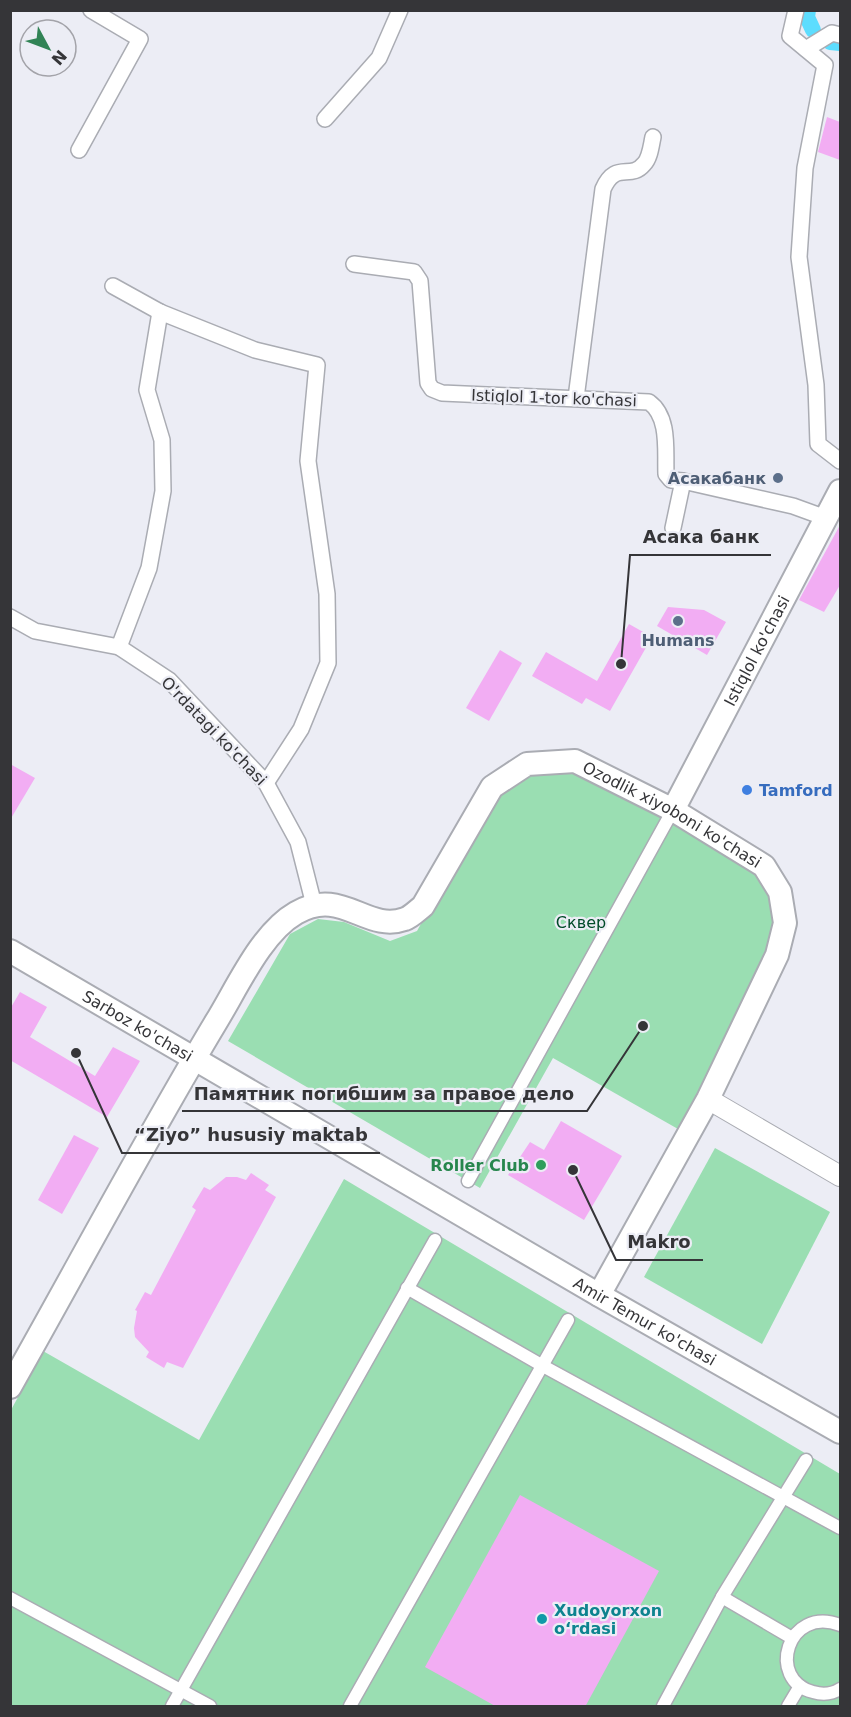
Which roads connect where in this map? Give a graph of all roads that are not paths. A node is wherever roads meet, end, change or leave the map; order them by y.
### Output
1 (91, 10) edge
2 (400, 10) edge
3 (796, 10) edge
4 (840, 35) edge
5 (806, 50) junction
6 (326, 119) dead end
7 (653, 137) dead end
8 (79, 150) dead end
9 (354, 264) dead end
10 (113, 286) dead end
11 (160, 312) junction
12 (576, 398) junction
13 (840, 461) edge
14 (683, 481) junction
15 (840, 494) edge
16 (826, 518) junction
17 (673, 528) dead end
18 (10, 617) edge
19 (119, 647) junction
20 (267, 783) junction
21 (673, 810) junction
22 (314, 905) junction
23 (10, 951) edge
24 (194, 1059) junction
25 (708, 1099) junction
26 (840, 1176) edge
27 (468, 1181) dead end
28 (452, 1209) joint
29 (435, 1239) dead end
30 (407, 1288) junction
31 (599, 1295) junction
32 (568, 1320) dead end
33 (543, 1366) junction
34 (10, 1387) edge
35 (840, 1432) edge
36 (806, 1460) dead end
37 (784, 1497) junction
38 (840, 1528) edge
39 (722, 1597) junction
40 (10, 1598) edge
41 (840, 1625) edge
42 (792, 1638) junction
43 (800, 1686) junction
44 (840, 1689) edge
45 (180, 1690) junction
46 (667, 1705) edge
47 (172, 1707) edge
48 (210, 1707) edge
49 (350, 1707) edge
50 (788, 1707) edge

1 - 8 street
2 - 6 street
3 - 5 street
4 - 5 street
5 - 13 street
7 - 12 street
9 - 12 street, Istiqlol 1-tor ko'chasi
10 - 11 street
11 - 19 street
11 - 20 street
12 - 14 street, Istiqlol 1-tor ko'chasi
14 - 16 street
14 - 17 street
15 - 16 main road, Istiqlol ko'chasi
16 - 21 main road, Istiqlol ko'chasi
18 - 19 street, O'rdatagi ko'chasi
19 - 20 street, O'rdatagi ko'chasi
20 - 22 street, O'rdatagi ko'chasi
21 - 22 main road, Ozodlik xiyoboni ko'chasi
21 - 25 main road, Ozodlik xiyoboni ko'chasi
21 - 27 street
22 - 24 main road
23 - 24 main road, Sarboz ko'chasi
24 - 28 main road, Sarboz ko'chasi
24 - 34 main road
25 - 26 street
25 - 31 main road, Ozodlik xiyoboni ko'chasi
28 - 31 main road, Amir Temur ko'chasi
29 - 30 street
30 - 33 street
30 - 45 street
31 - 35 main road, Amir Temur ko'chasi
32 - 33 street
33 - 37 street
33 - 49 street
36 - 37 street
37 - 38 street
37 - 39 street
39 - 42 street
39 - 46 street
40 - 45 street
41 - 42 street
42 - 43 street
43 - 44 street
43 - 50 street
45 - 47 street
45 - 48 street

